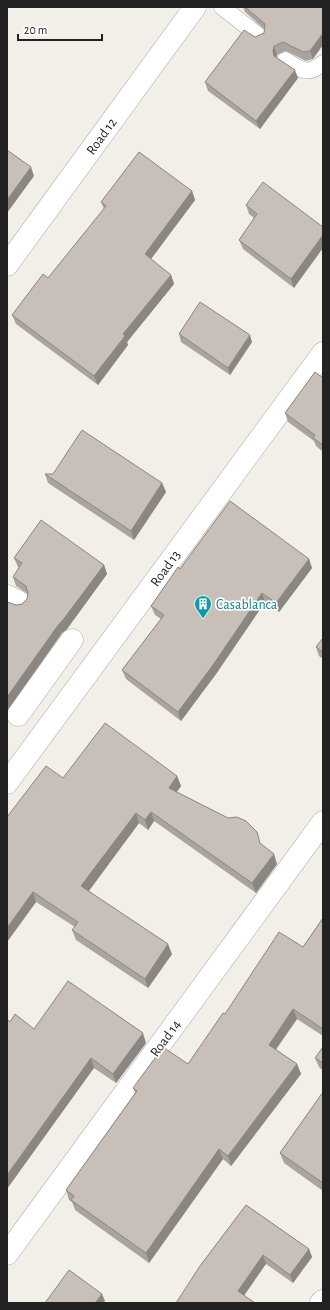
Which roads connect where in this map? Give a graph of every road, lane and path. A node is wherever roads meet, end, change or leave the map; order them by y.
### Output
1 (195, 7) edge
2 (222, 7) edge
3 (259, 36) edge
4 (285, 60) dead end
5 (323, 63) edge
6 (7, 265) edge
7 (323, 353) edge
8 (98, 659) junction
9 (44, 733) junction
10 (7, 783) edge
11 (323, 822) edge
12 (7, 1254) edge
13 (323, 1301) edge
14 (321, 1303) edge

1 - 6 street, Road 12
2 - 3 lane
4 - 5 lane
7 - 8 street, Road 13
8 - 9 street, Road 13
8 - 9 street
9 - 10 street, Road 13
11 - 12 street, Road 14
13 - 14 street

